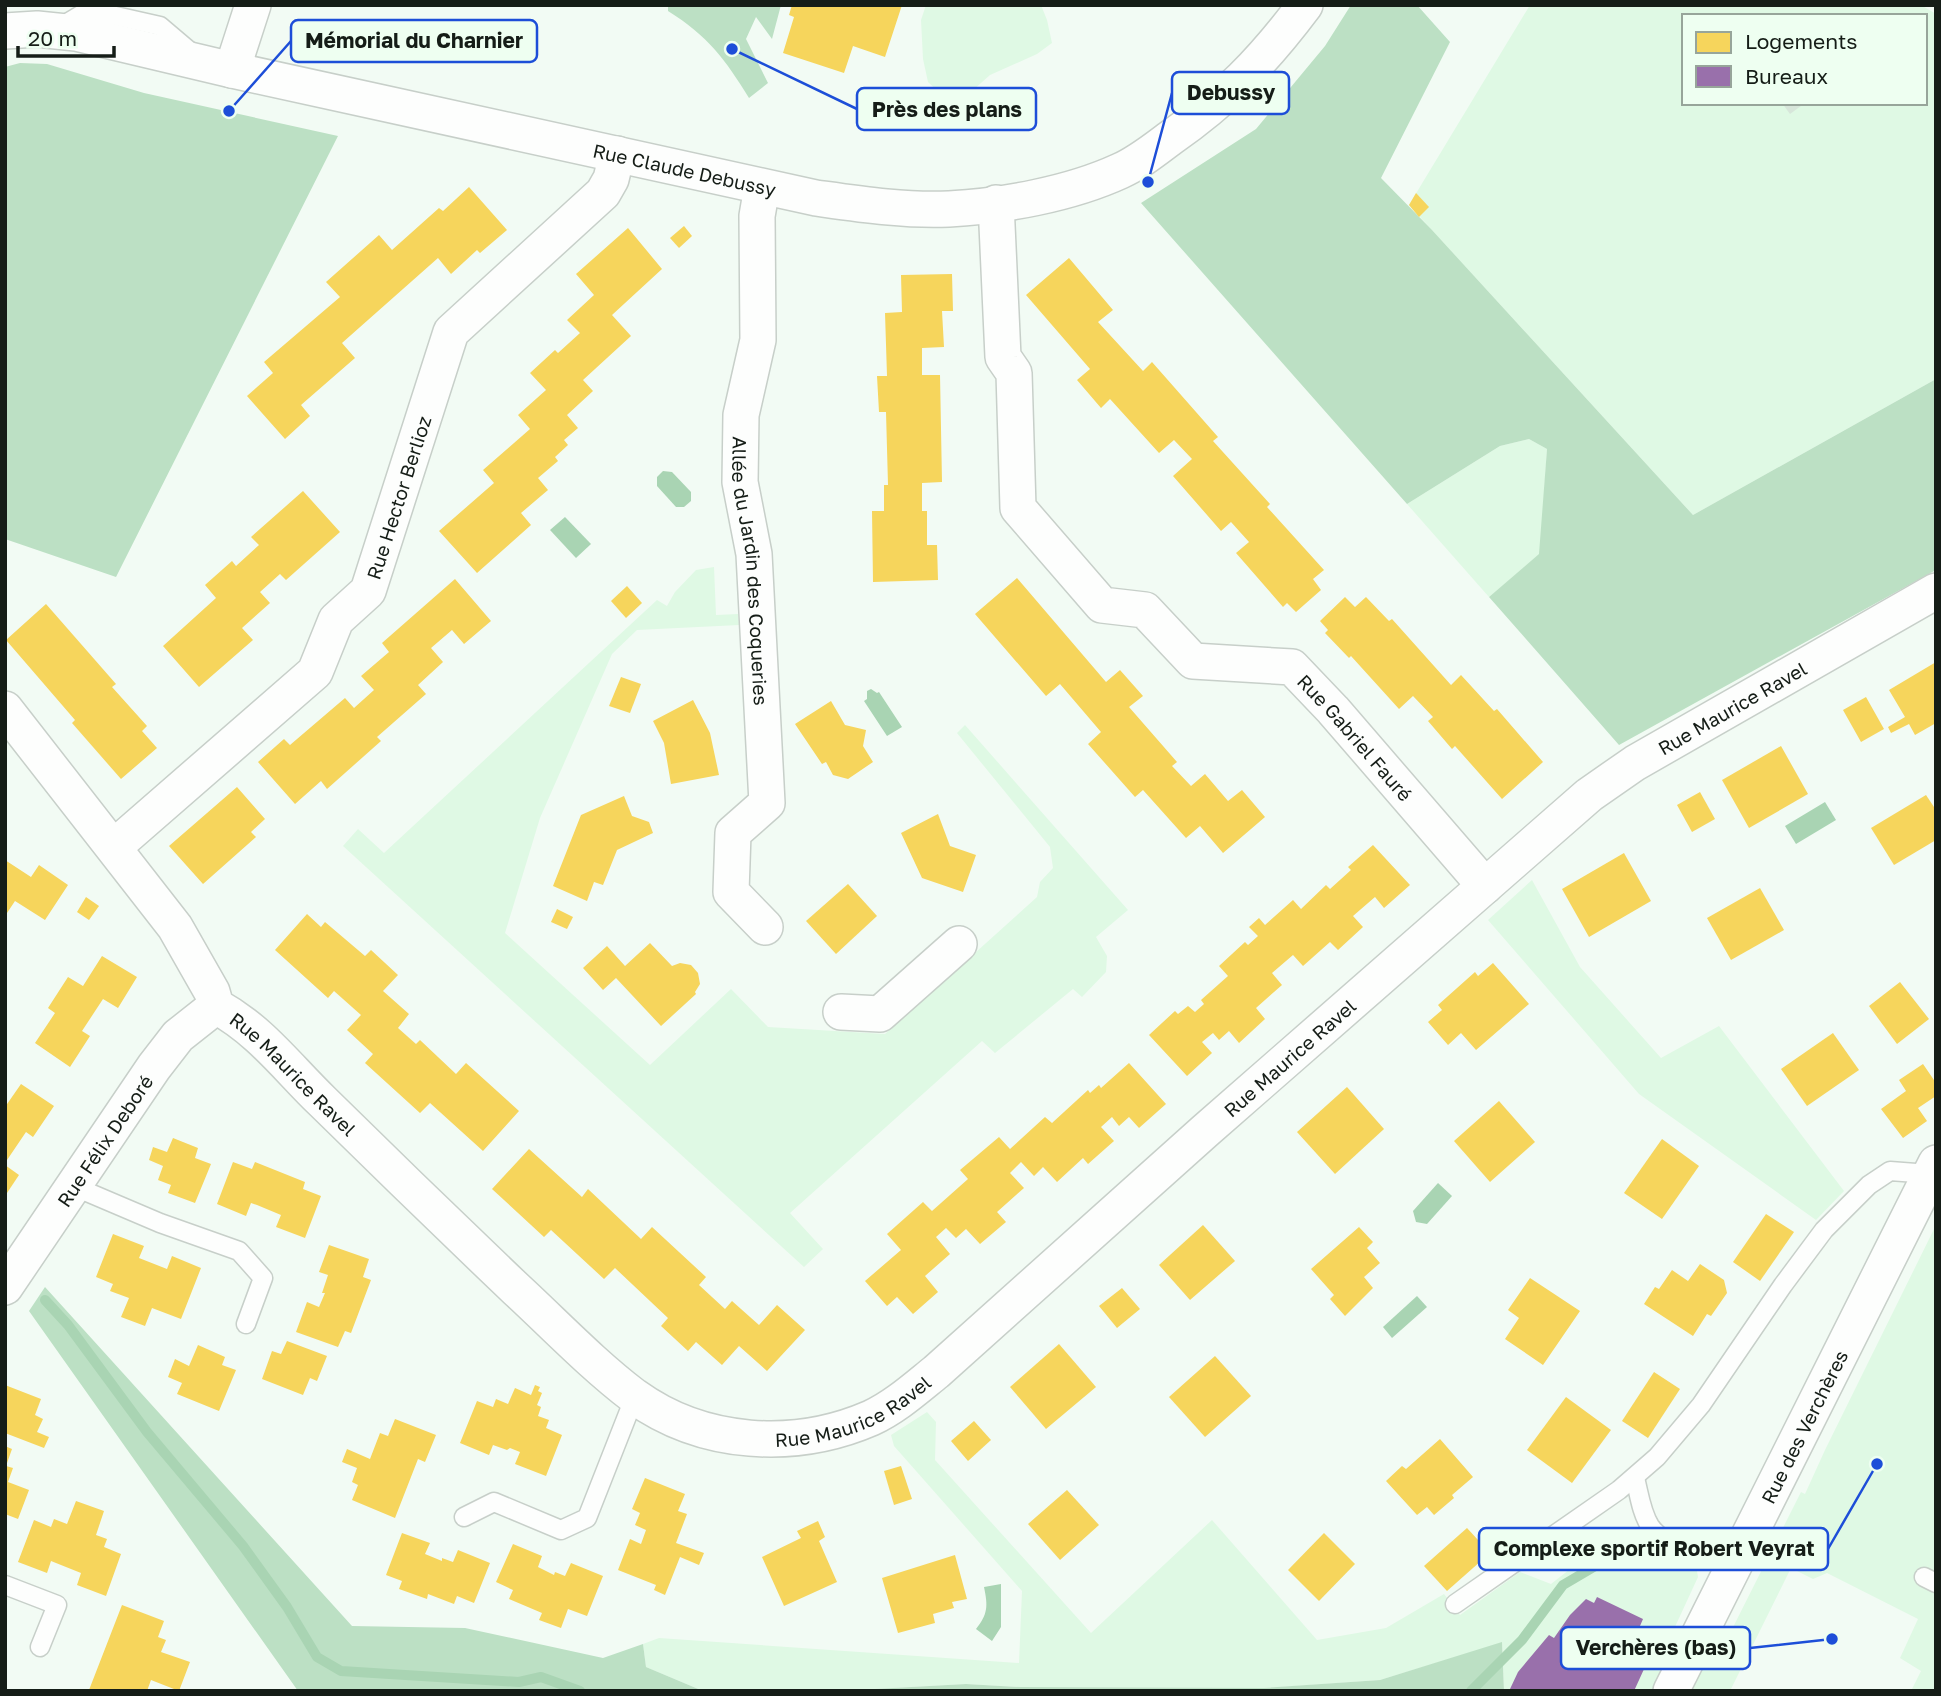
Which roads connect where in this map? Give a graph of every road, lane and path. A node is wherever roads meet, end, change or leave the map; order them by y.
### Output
1 (253, 5) edge
2 (1305, 5) edge
3 (5, 32) edge
4 (218, 67) junction
5 (617, 154) junction
6 (762, 187) junction
7 (996, 203) junction
8 (1936, 591) edge
9 (5, 709) edge
10 (114, 847) junction
11 (1485, 886) junction
12 (765, 927) dead end
13 (959, 944) dead end
14 (216, 1006) junction
15 (841, 1012) dead end
16 (1933, 1169) edge
17 (73, 1186) junction
18 (8, 1279) edge
19 (246, 1324) dead end
20 (635, 1396) junction
21 (1635, 1478) junction
22 (464, 1517) dead end
23 (1737, 1560) junction
24 (5, 1585) edge
25 (1455, 1604) dead end
26 (40, 1647) dead end
27 (1671, 1691) edge

1 - 4 street
2 - 7 street, Rue Claude Debussy
3 - 4 street, Rue Claude Debussy
4 - 5 street, Rue Claude Debussy
5 - 6 street, Rue Claude Debussy
5 - 10 street, Rue Hector Berlioz
6 - 7 street, Rue Claude Debussy
6 - 12 street, Allée du Jardin des Coqueries
7 - 11 street, Rue Gabriel Fauré
8 - 11 street, Rue Maurice Ravel
9 - 10 street, Rue Maurice Ravel
10 - 14 street, Rue Maurice Ravel
11 - 20 street, Rue Maurice Ravel
13 - 15 street
14 - 17 street, Rue Félix Deboré
14 - 20 street, Rue Maurice Ravel
16 - 21 lane
16 - 23 street, Rue des Verchères
17 - 18 street, Rue Félix Deboré
17 - 19 lane
20 - 22 lane
21 - 23 lane
21 - 25 lane
23 - 27 street, Rue des Verchères
24 - 26 lane

